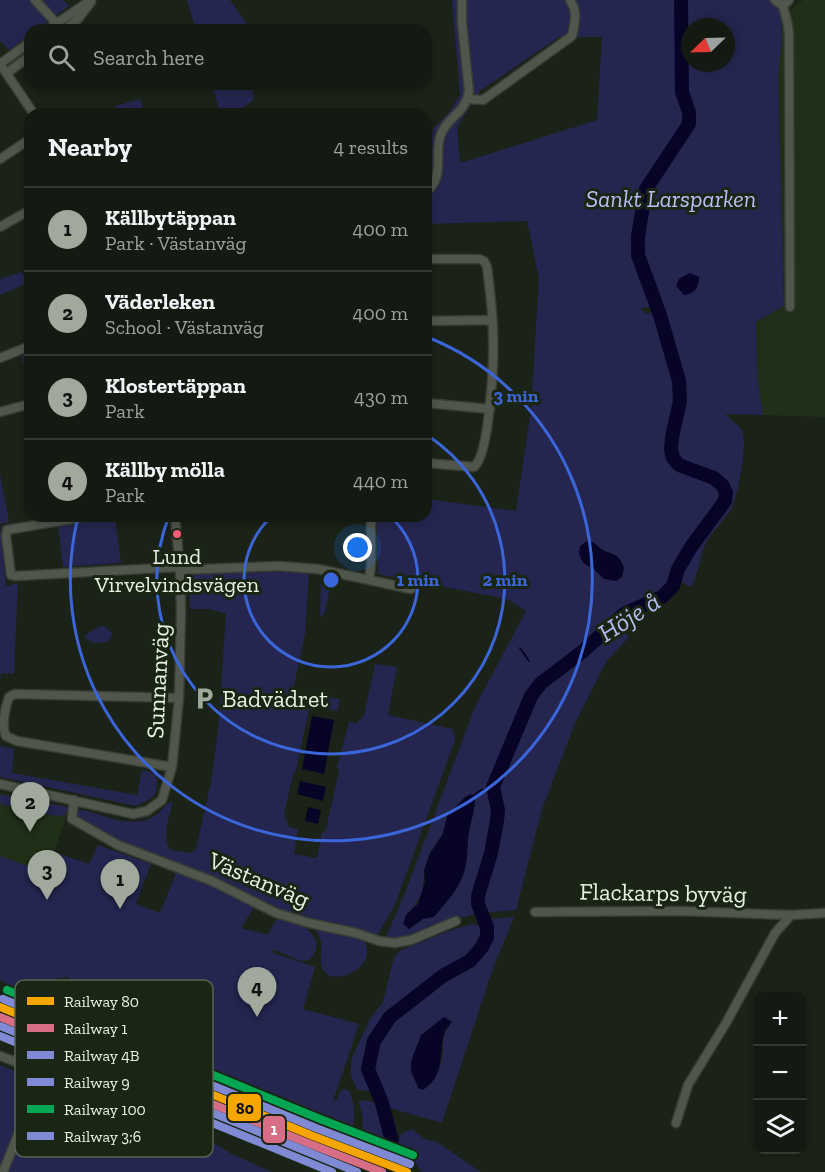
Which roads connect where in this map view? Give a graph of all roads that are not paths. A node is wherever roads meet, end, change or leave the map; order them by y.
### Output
1 (35, 0) edge
2 (92, 0) edge
3 (462, 0) edge
4 (570, 0) edge
5 (775, 0) edge
6 (786, 3) edge
7 (57, 24) edge
8 (65, 24) edge
9 (24, 46) edge
10 (24, 60) edge
11 (0, 64) edge
12 (7, 73) junction
13 (468, 99) junction
14 (30, 108) edge
15 (24, 143) edge
16 (0, 159) edge
17 (432, 187) edge
18 (24, 213) edge
19 (0, 227) edge
20 (432, 260) edge
21 (790, 307) dead end
22 (492, 320) junction
23 (432, 321) edge
24 (24, 348) edge
25 (0, 358) edge
26 (432, 404) edge
27 (24, 406) edge
28 (490, 409) junction
29 (0, 412) edge
30 (432, 464) edge
31 (53, 522) edge
32 (176, 522) edge
33 (371, 522) edge
34 (180, 568) junction
35 (369, 579) junction
36 (411, 588) dead end
37 (179, 698) junction
38 (172, 767) junction
39 (0, 784) edge
40 (74, 800) junction
41 (535, 912) dead end
42 (825, 913) edge
43 (791, 915) junction
44 (456, 921) dead end
45 (0, 1056) edge
46 (15, 1062) edge
47 (675, 1123) dead end
48 (15, 1142) edge
49 (3, 1172) edge

1 - 7 street
2 - 8 street
3 - 13 street
4 - 13 street
5 - 6 street
6 - 21 street
9 - 11 street
10 - 12 street
11 - 12 street
12 - 14 street
13 - 17 street
15 - 16 street
18 - 19 street
20 - 22 street
22 - 23 street
22 - 28 street
24 - 25 street
26 - 28 street
27 - 29 street
28 - 30 street
31 - 34 street
32 - 34 street, Sunnanväg
33 - 35 street
34 - 35 street
34 - 37 street, Sunnanväg
35 - 36 street
37 - 38 street, Sunnanväg
37 - 38 street
38 - 40 street, Sunnanväg
39 - 40 street
40 - 44 street, Västanväg
41 - 43 street, Flackarps byväg
42 - 43 street, Flackarps byväg
43 - 47 street
45 - 46 street
48 - 49 street

